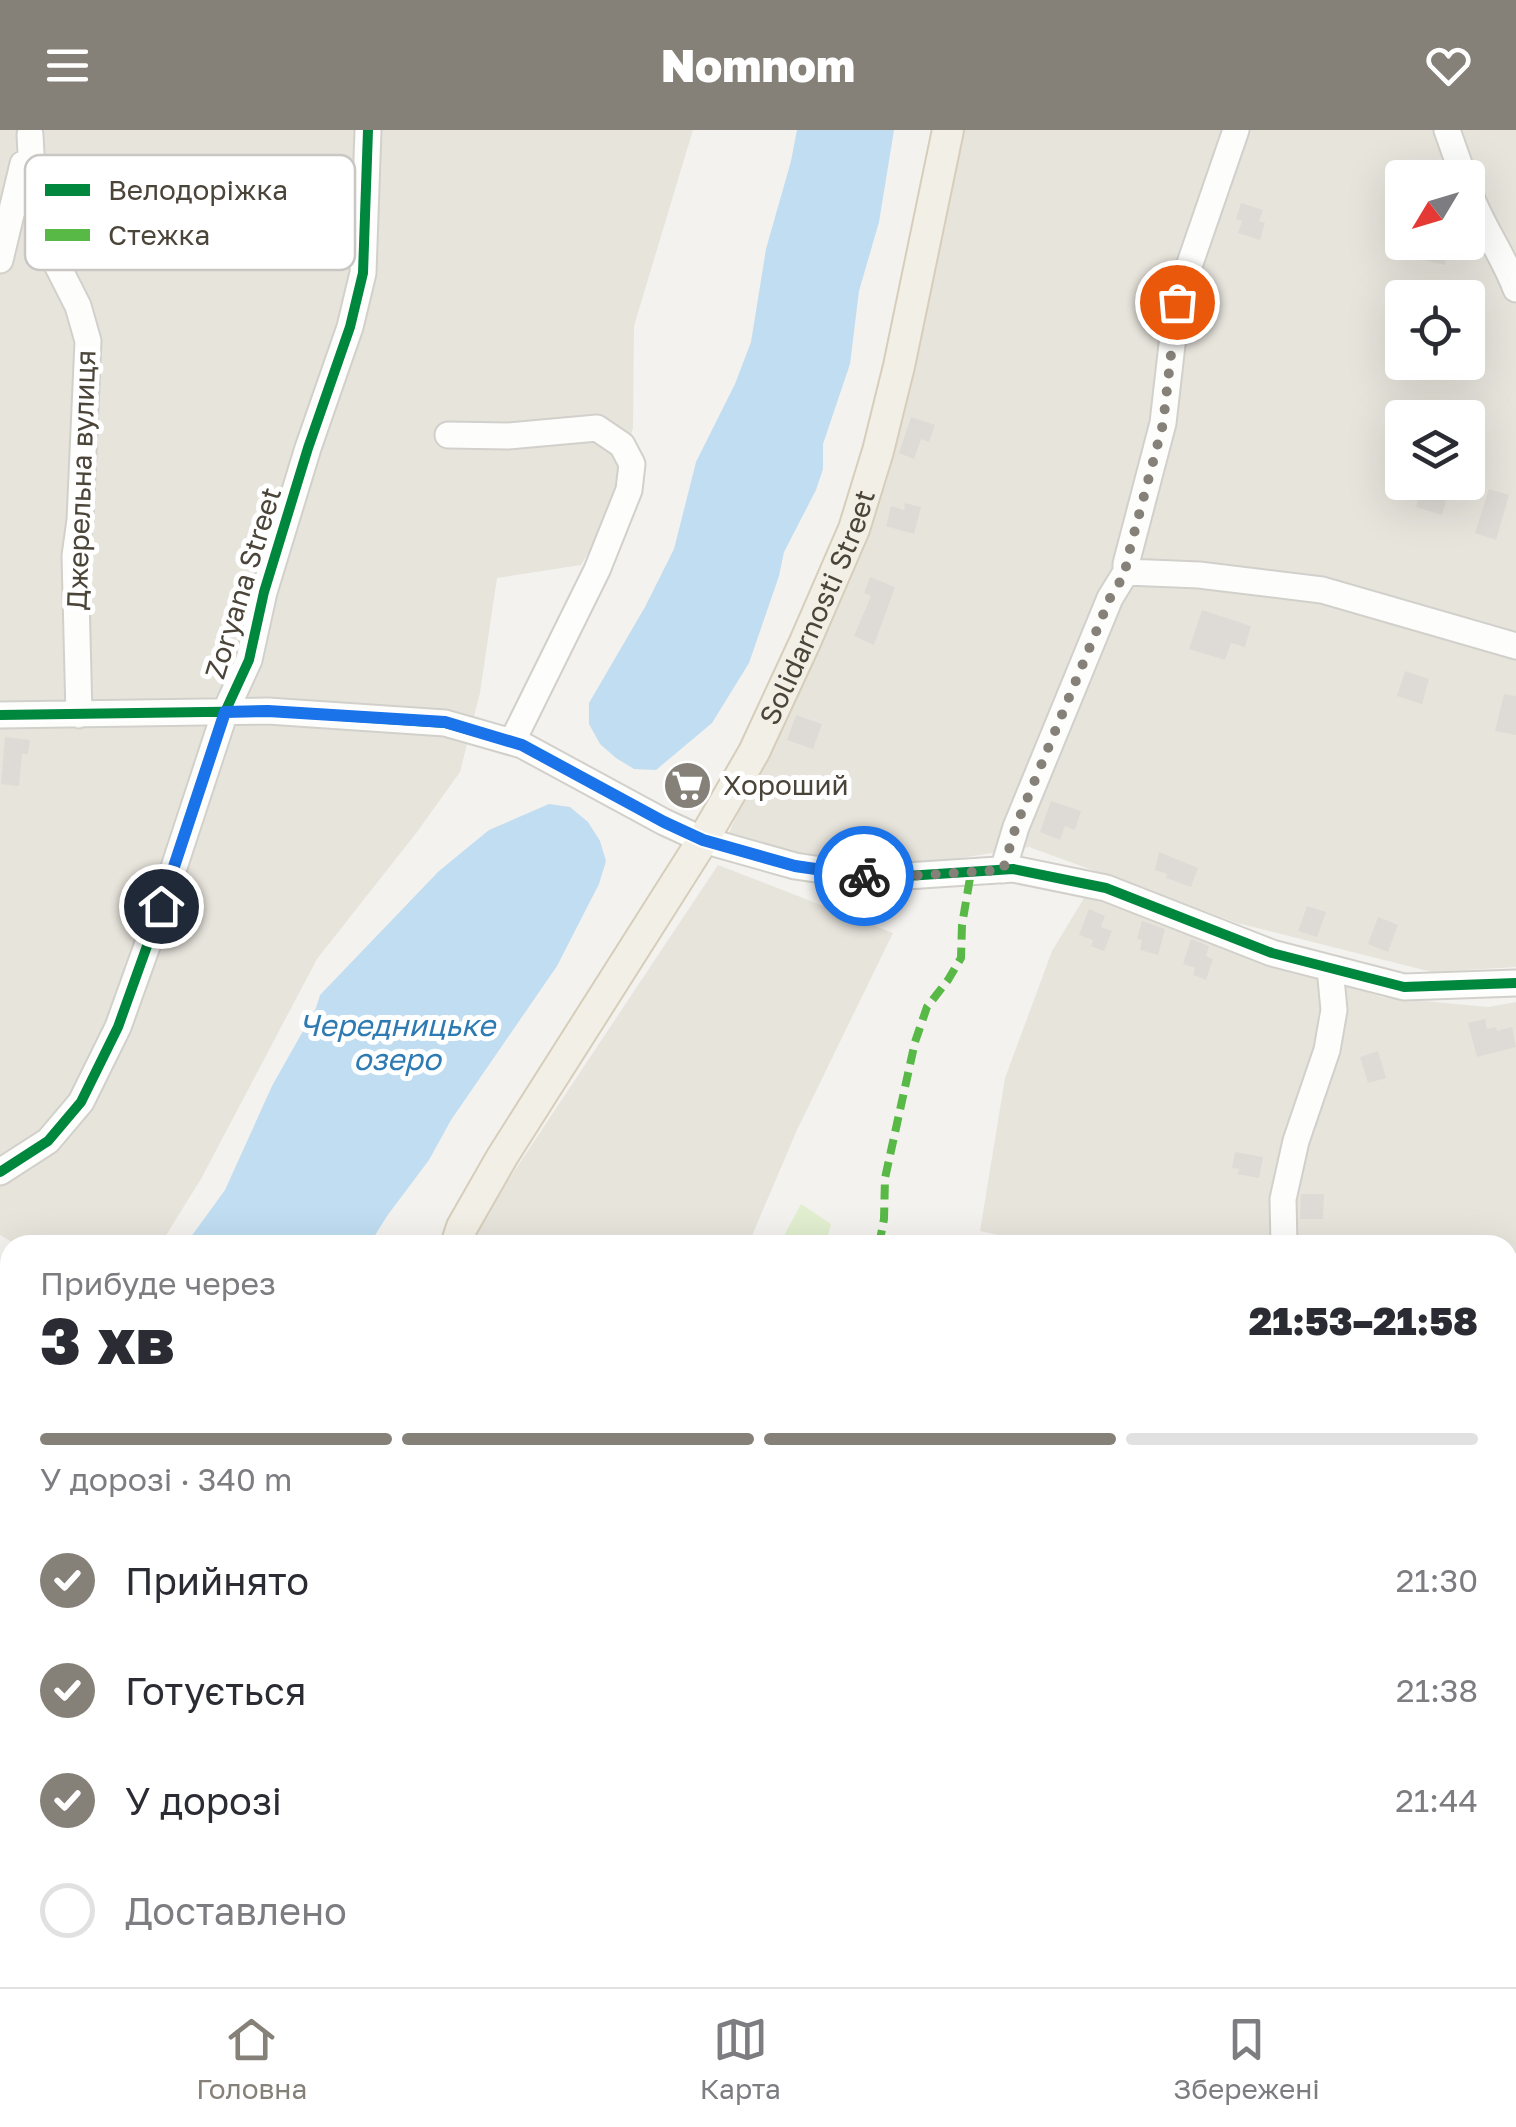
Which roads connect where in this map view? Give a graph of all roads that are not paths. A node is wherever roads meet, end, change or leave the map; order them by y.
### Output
1 (368, 130) edge
2 (948, 130) edge
3 (1236, 130) edge
4 (1448, 130) edge
5 (29, 133) edge
6 (1458, 160) edge
7 (1485, 227) edge
8 (0, 260) edge
9 (60, 270) edge
10 (1516, 288) edge
11 (448, 435) dead end
12 (1126, 572) junction
13 (1516, 646) edge
14 (225, 712) junction
15 (0, 715) edge
16 (79, 715) junction
17 (512, 742) junction
18 (703, 840) junction
19 (1003, 870) junction
20 (1330, 968) junction
21 (1516, 983) edge
22 (0, 1172) edge
23 (460, 1235) edge
24 (1284, 1235) edge

1 - 14 street, Zoryana Street
2 - 18 main road, Solidarnosti Street
3 - 12 street
4 - 6 street
5 - 8 street
7 - 10 street
9 - 16 street, Джерельна вулиця
11 - 17 street
12 - 13 street
12 - 19 street
14 - 16 street
14 - 17 street
14 - 22 street, Zoryana Street
15 - 16 street
17 - 18 street
18 - 19 street
18 - 23 main road, Solidarnosti Street
19 - 20 street
20 - 21 street
20 - 24 street

